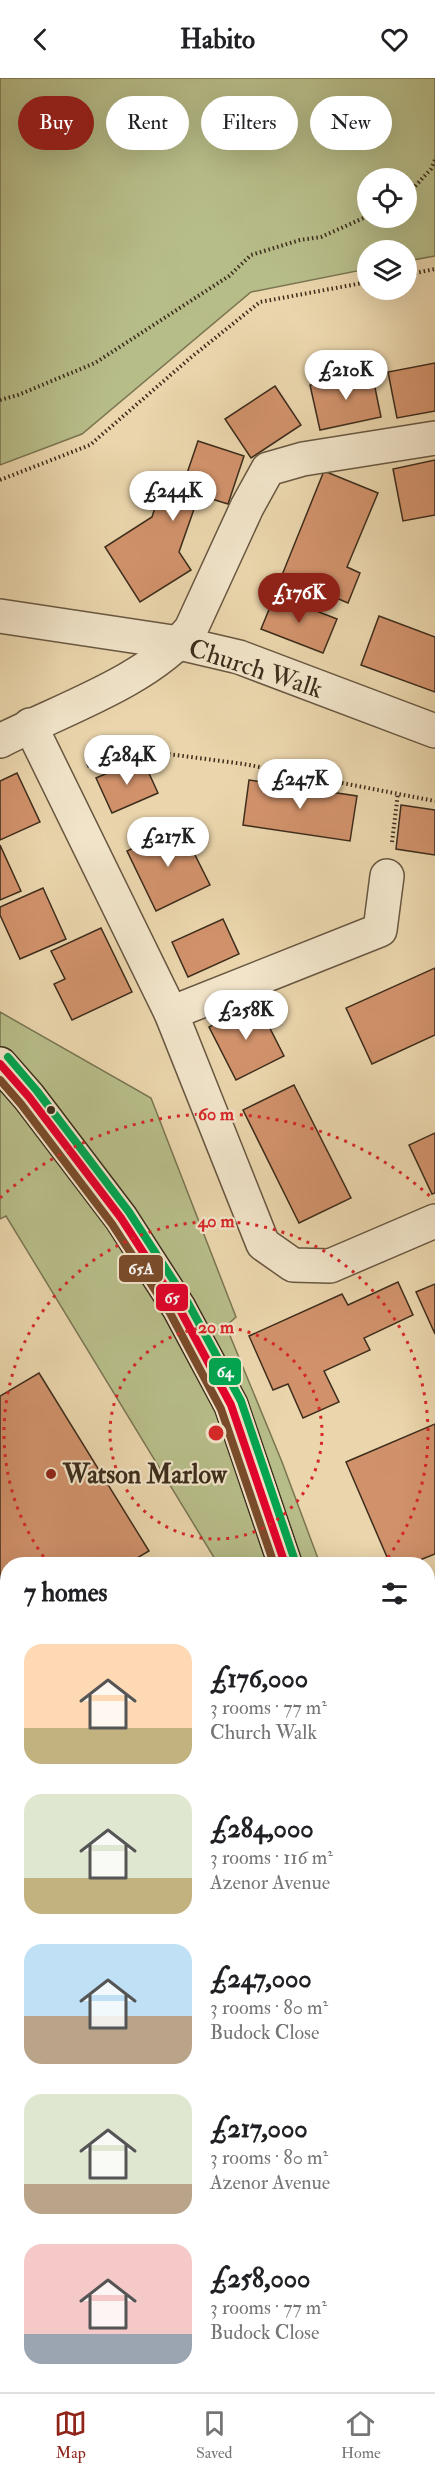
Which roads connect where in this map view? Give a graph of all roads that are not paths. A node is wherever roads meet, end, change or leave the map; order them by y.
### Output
1 (435, 438) edge
2 (0, 616) edge
3 (179, 644) junction
4 (30, 725) junction
5 (435, 731) edge
6 (0, 741) edge
7 (387, 876) road end
8 (171, 1013) junction
9 (0, 1064) edge
10 (435, 1221) edge
11 (283, 1557) edge

1 - 3 street
2 - 3 street, Church Walk
3 - 4 street
3 - 5 street, Church Walk
4 - 6 street
4 - 8 street
7 - 8 street
8 - 10 street
9 - 11 street

